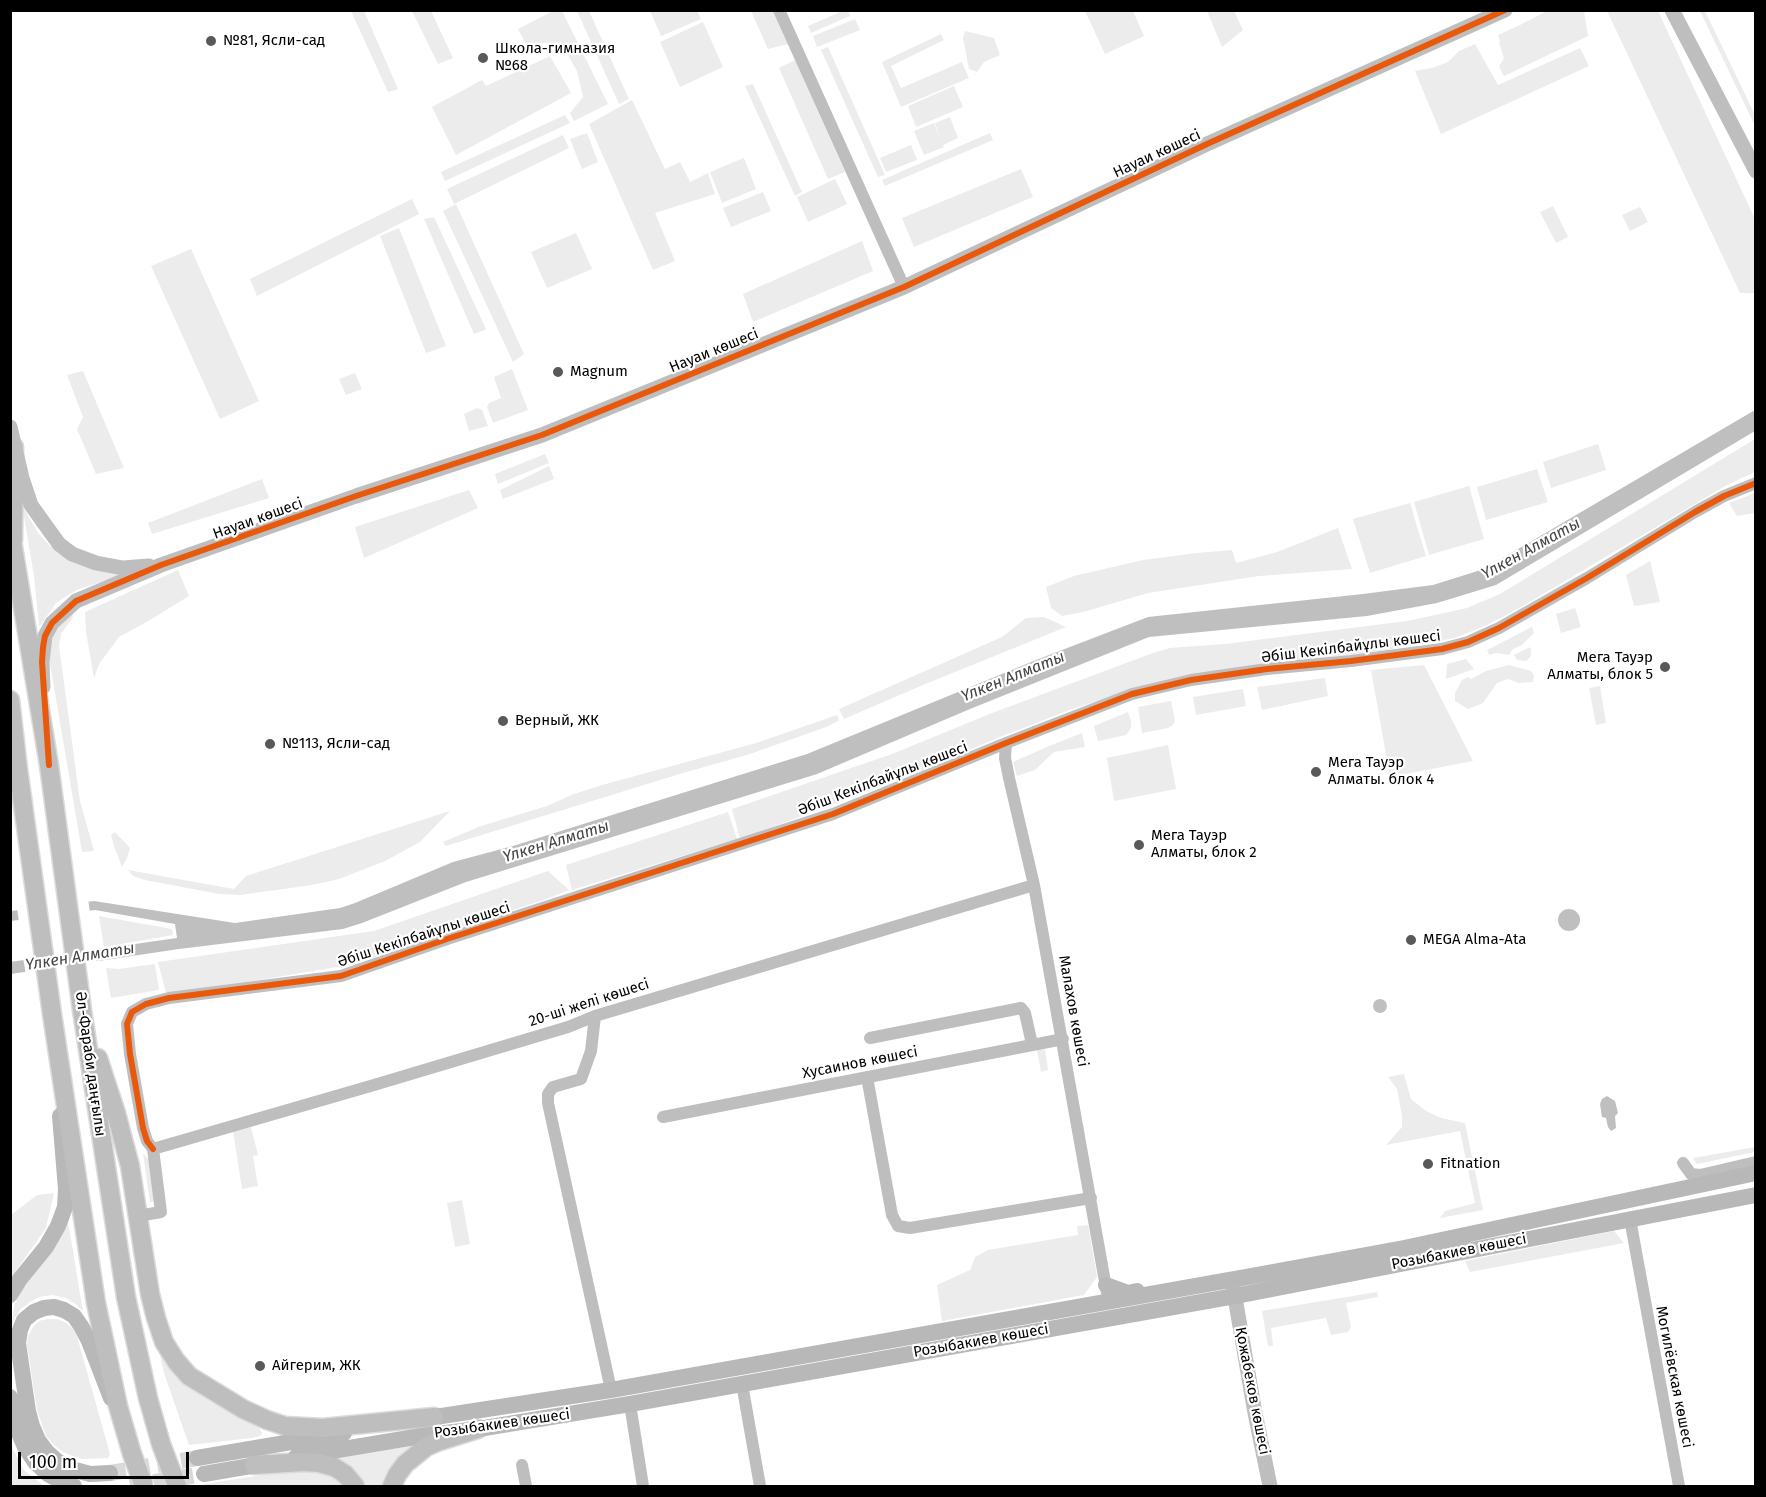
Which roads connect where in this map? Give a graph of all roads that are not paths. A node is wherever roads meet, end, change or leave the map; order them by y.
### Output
1 (779, 10) edge
2 (1505, 10) edge
3 (1672, 10) edge
4 (1755, 171) edge
5 (904, 286) junction
6 (10, 427) edge
7 (14, 447) junction
8 (1755, 483) edge
9 (12, 536) edge
10 (161, 565) junction
11 (10, 700) edge
12 (10, 738) edge
13 (1006, 743) junction
14 (49, 765) junction
15 (18, 769) junction
16 (1034, 885) junction
17 (82, 1010) junction
18 (52, 1014) junction
19 (596, 1016) junction
20 (870, 1038) dead end
21 (1063, 1039) junction
22 (1032, 1044) junction
23 (867, 1077) junction
24 (663, 1117) dead end
25 (153, 1149) junction
26 (1755, 1162) edge
27 (1683, 1163) dead end
28 (1755, 1173) edge
29 (1755, 1195) edge
30 (1091, 1198) junction
31 (138, 1216) junction
32 (1630, 1219) junction
33 (1209, 1283) junction
34 (1106, 1285) junction
35 (1233, 1288) junction
36 (10, 1295) edge
37 (1110, 1310) junction
38 (742, 1384) junction
39 (611, 1390) junction
40 (10, 1397) edge
41 (630, 1404) junction
42 (434, 1417) junction
43 (478, 1429) junction
44 (132, 1454) junction
45 (197, 1458) tunnel mouth
46 (522, 1464) dead end
47 (254, 1465) junction
48 (110, 1473) tunnel mouth
49 (204, 1474) tunnel mouth
50 (74, 1486) edge
51 (144, 1486) edge
52 (177, 1486) edge
53 (355, 1486) edge
54 (392, 1486) edge
55 (526, 1486) edge
56 (643, 1486) edge
57 (760, 1486) edge
58 (1270, 1486) edge
59 (1679, 1486) edge

1 - 5 street
2 - 5 street, Науаи көшесі
3 - 4 street
5 - 10 street, Науаи көшесі
6 - 7 street
7 - 9 main road, Әл-Фараби даңғылы
7 - 10 street, Науаи көшесі
8 - 13 street, Әбіш Кекілбайұлы көшесі
9 - 14 main road, Әл-Фараби даңғылы
10 - 14 street, Науаи көшесі
11 - 15 main road, Әл-Фараби даңғылы
12 - 15 main road
13 - 16 street, Малахов көшесі
13 - 25 street, Әбіш Кекілбайұлы көшесі
14 - 17 main road, Әл-Фараби даңғылы
15 - 18 main road, Әл-Фараби даңғылы
16 - 19 street, 20-ші желі көшесі
16 - 21 street, Малахов көшесі
17 - 31 main road
17 - 52 main road, Әл-Фараби даңғылы, bridge
18 - 36 main road
18 - 44 main road, Әл-Фараби даңғылы
19 - 25 street, 20-ші желі көшесі
19 - 39 street
20 - 22 street
21 - 22 street, Хусаинов көшесі
21 - 30 street, Малахов көшесі
22 - 23 street, Хусаинов көшесі
23 - 24 street, Хусаинов көшесі
23 - 30 street
25 - 31 street, Әбіш Кекілбайұлы көшесі
26 - 27 street
28 - 35 main road, Розыбакиев көшесі
29 - 32 main road, Розыбакиев көшесі
30 - 34 street, Малахов көшесі
31 - 42 main road
32 - 35 main road, Розыбакиев көшесі
32 - 59 street, Могилёвская көшесі
33 - 34 main road
33 - 35 main road, Розыбакиев көшесі
33 - 37 main road, Розыбакиев көшесі
34 - 37 street, Малахов көшесі
35 - 37 main road, Розыбакиев көшесі
35 - 58 street, Қожабеков көшесі
37 - 38 main road, Розыбакиев көшесі
37 - 39 main road, Розыбакиев көшесі
38 - 41 main road, Розыбакиев көшесі
38 - 57 street
39 - 42 main road, Розыбакиев көшесі
40 - 50 main road
41 - 43 main road, Розыбакиев көшесі
41 - 56 street
42 - 45 main road, Розыбакиев көшесі
43 - 47 main road, Розыбакиев көшесі
43 - 54 main road
44 - 48 main road
44 - 51 main road, Әл-Фараби даңғылы, bridge
46 - 55 street
47 - 49 main road, Розыбакиев көшесі
47 - 53 main road

